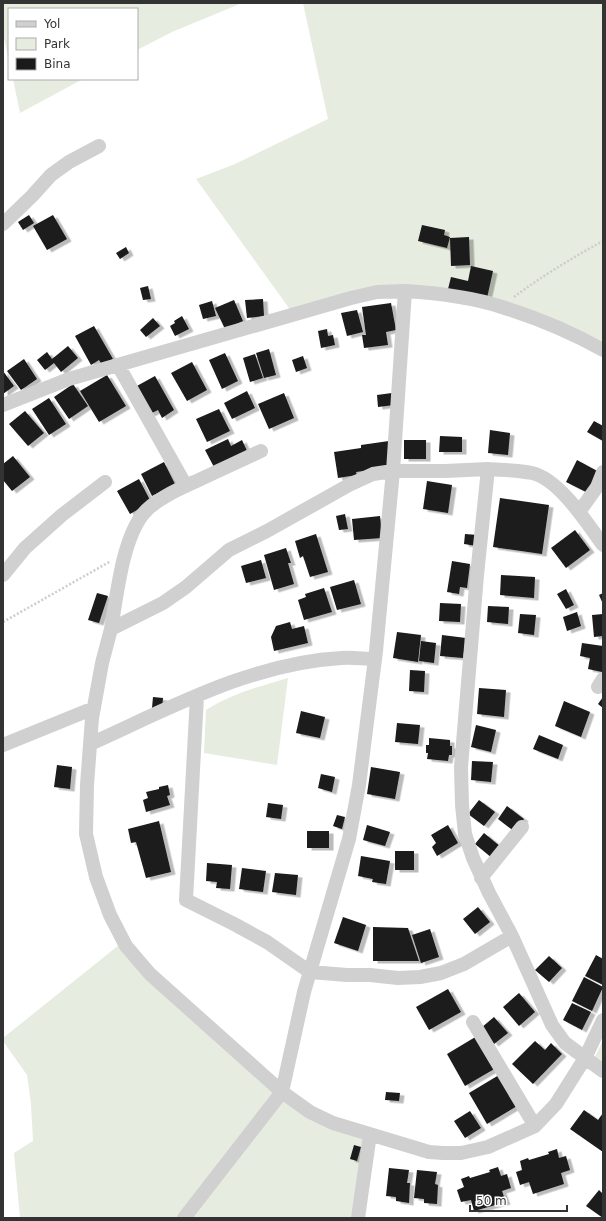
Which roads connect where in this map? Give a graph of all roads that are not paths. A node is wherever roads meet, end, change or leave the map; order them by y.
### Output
1 (99, 146) dead end
2 (3, 224) edge
3 (406, 291) junction
4 (603, 350) edge
5 (118, 365) junction
6 (18, 399) junction
7 (3, 405) edge
8 (3, 415) edge
9 (261, 451) dead end
10 (488, 469) junction
11 (393, 471) junction
12 (603, 472) edge
13 (105, 482) dead end
14 (186, 486) junction
15 (579, 512) junction
16 (603, 545) edge
17 (3, 575) edge
18 (111, 629) junction
19 (375, 659) junction
20 (197, 696) junction
21 (94, 708) junction
22 (90, 744) junction
23 (3, 745) edge
24 (522, 827) dead end
25 (482, 878) junction
26 (512, 936) junction
27 (310, 972) junction
28 (603, 1020) edge
29 (473, 1022) dead end
30 (585, 1058) junction
31 (603, 1071) edge
32 (282, 1092) junction
33 (534, 1126) junction
34 (370, 1134) junction
35 (184, 1218) edge
36 (358, 1218) edge

1 - 2 street
3 - 4 street
3 - 5 street
3 - 11 street
5 - 6 street
5 - 14 street
6 - 7 street
6 - 8 street
9 - 14 street
10 - 11 street
10 - 15 street
10 - 25 street
11 - 18 street
11 - 19 street
12 - 15 street
13 - 17 street
14 - 18 street
15 - 16 street
18 - 21 street
19 - 20 street
19 - 27 street
20 - 22 street
20 - 27 street
21 - 22 street
21 - 23 street
22 - 32 street
24 - 25 street
25 - 26 street
26 - 27 street
26 - 30 street
27 - 32 street
28 - 30 street
29 - 33 street
30 - 31 street
30 - 33 street
32 - 34 street
32 - 35 street
33 - 34 street
34 - 36 street

